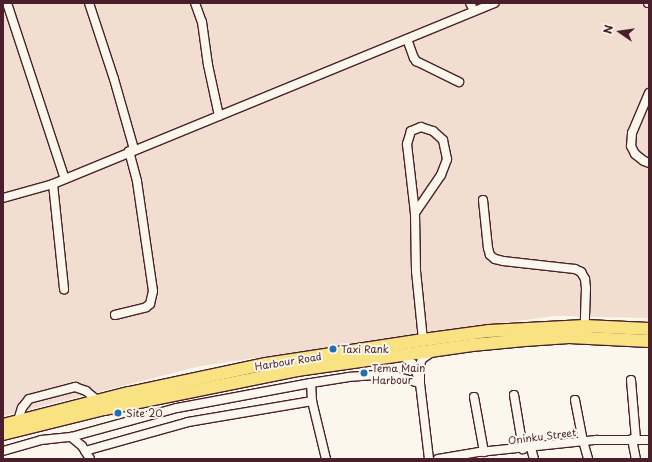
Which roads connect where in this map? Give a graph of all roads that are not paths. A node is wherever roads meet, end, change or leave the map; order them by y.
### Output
1 (7, 3) edge
2 (89, 3) edge
3 (195, 3) edge
4 (470, 3) edge
5 (494, 3) edge
6 (474, 11) junction
7 (407, 39) junction
8 (459, 82) dead end
9 (649, 93) edge
10 (219, 116) junction
11 (132, 150) junction
12 (649, 163) edge
13 (64, 179) junction
14 (53, 184) junction
15 (3, 198) edge
16 (483, 200) dead end
17 (415, 213) junction
18 (64, 289) dead end
19 (116, 315) dead end
20 (584, 326) junction
21 (649, 329) edge
22 (423, 340) junction
23 (649, 341) edge
24 (434, 350) junction
25 (401, 355) junction
26 (631, 380) dead end
27 (311, 383) junction
28 (420, 383) junction
29 (514, 395) dead end
30 (474, 396) dead end
31 (97, 400) junction
32 (575, 400) dead end
33 (312, 401) junction
34 (18, 420) junction
35 (3, 425) edge
36 (3, 434) edge
37 (71, 437) junction
38 (634, 439) junction
39 (649, 440) edge
40 (582, 441) junction
41 (527, 448) junction
42 (3, 451) edge
43 (85, 451) junction
44 (481, 454) edge
45 (90, 459) edge
46 (326, 459) edge
47 (429, 459) edge
48 (438, 459) edge
49 (534, 459) edge
50 (588, 459) edge
51 (636, 459) edge

1 - 13 street
2 - 11 street
3 - 10 street
4 - 6 street
5 - 6 street
6 - 7 street
7 - 8 street
7 - 10 street
9 - 12 street
10 - 11 street
11 - 13 street
11 - 19 street
13 - 14 street
14 - 15 street
14 - 18 street
16 - 20 street
17 - 17 street
17 - 22 street
20 - 21 highway, Harbour Road
20 - 22 highway, Harbour Road
22 - 31 highway, Harbour Road
23 - 24 highway, Harbour Road
24 - 25 highway, Harbour Road
24 - 28 street
25 - 28 street
25 - 36 highway, Harbour Road
26 - 38 street
27 - 28 street
27 - 33 street
27 - 37 street
28 - 47 street
29 - 41 street
30 - 44 street
31 - 34 highway, Harbour Road
31 - 34 street
32 - 40 street
33 - 43 street
33 - 46 street
34 - 35 highway, Harbour Road
37 - 42 street
37 - 43 street
38 - 39 street, Oninku Street
38 - 40 street, Oninku Street
38 - 51 street
40 - 41 street, Oninku Street
40 - 50 street
41 - 44 street, Oninku Street
41 - 49 street
43 - 45 street
44 - 48 street, Oninku Street

